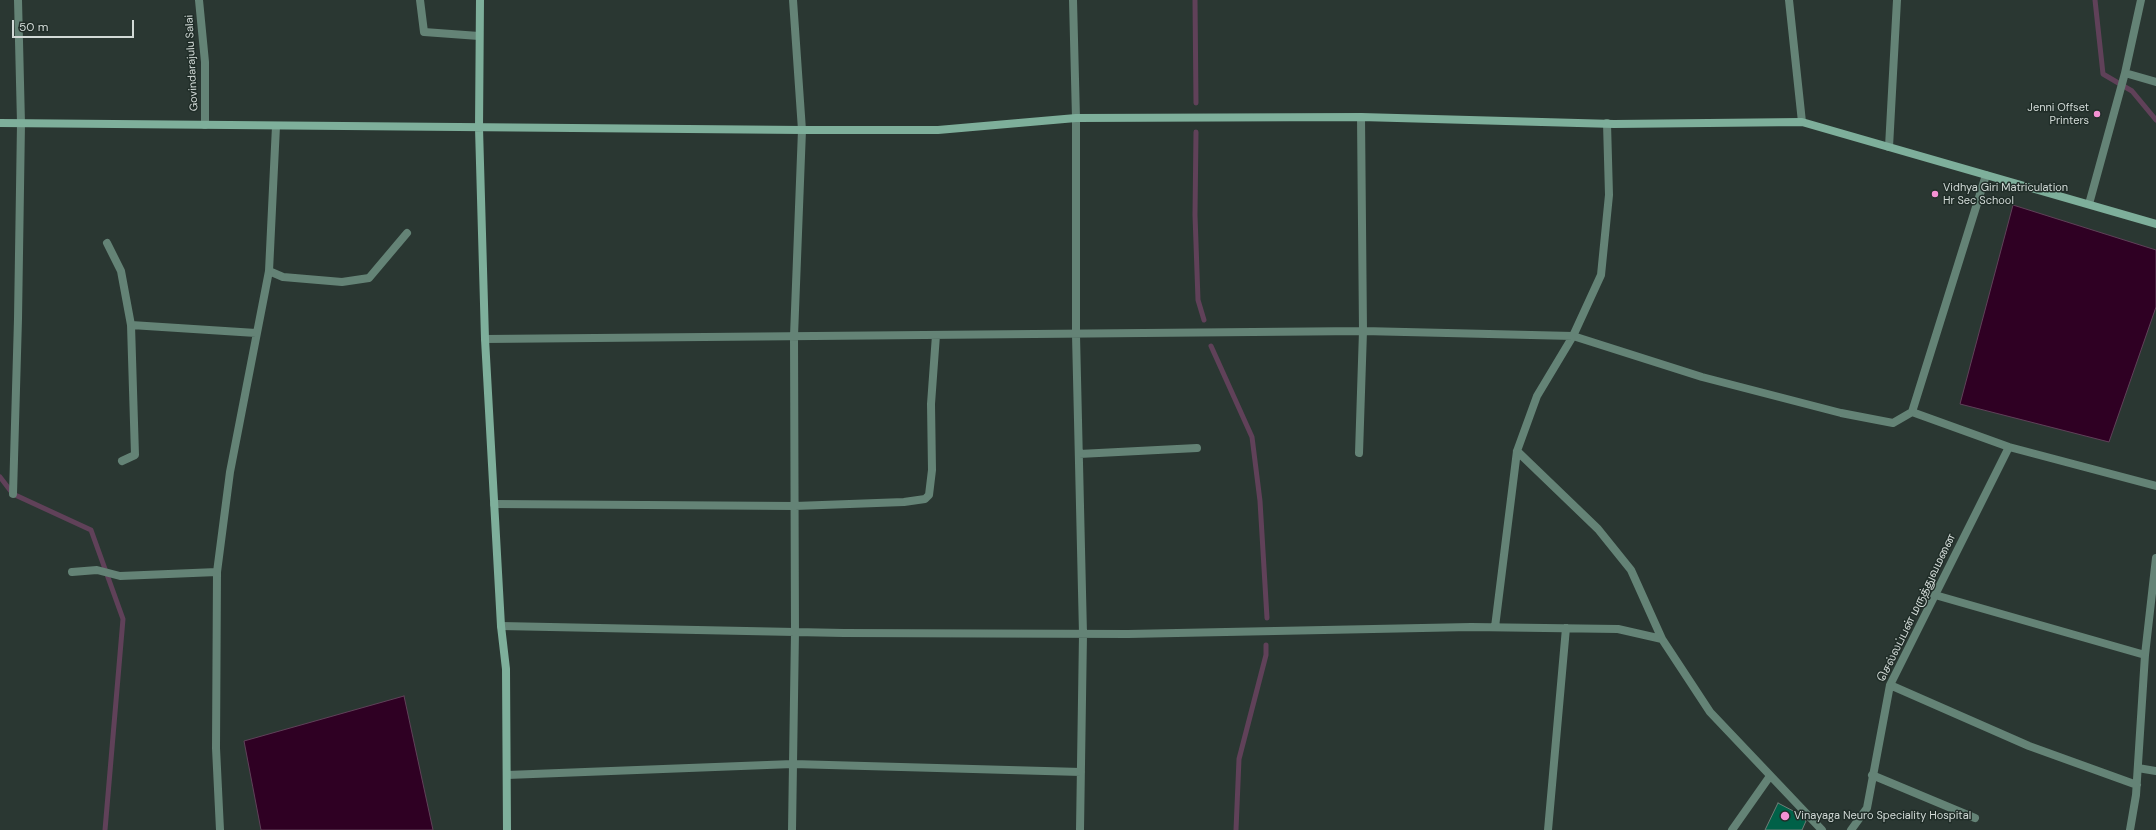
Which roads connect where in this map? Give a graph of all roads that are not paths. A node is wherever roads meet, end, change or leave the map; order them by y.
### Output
1 (18, 0) edge
2 (199, 0) edge
3 (420, 0) edge
4 (480, 0) edge
5 (793, 0) edge
6 (1073, 0) edge
7 (1789, 0) edge
8 (1897, 0) edge
9 (2141, 0) edge
10 (480, 36) junction
11 (2125, 73) junction
12 (2156, 82) edge
13 (1361, 117) junction
14 (1076, 118) junction
15 (1802, 122) junction
16 (0, 123) edge
17 (21, 123) junction
18 (1606, 123) junction
19 (205, 125) junction
20 (276, 126) junction
21 (479, 128) junction
22 (802, 130) junction
23 (1889, 147) junction
24 (1986, 175) junction
25 (2089, 204) junction
26 (2156, 224) edge
27 (407, 233) dead end
28 (107, 242) dead end
29 (269, 271) junction
30 (131, 325) junction
31 (1363, 331) junction
32 (256, 333) junction
33 (936, 335) junction
34 (1076, 335) junction
35 (794, 336) junction
36 (1573, 336) junction
37 (485, 339) junction
38 (1912, 412) junction
39 (2009, 447) junction
40 (1197, 448) dead end
41 (1517, 451) junction
42 (1358, 453) dead end
43 (1079, 454) junction
44 (122, 460) dead end
45 (2156, 486) edge
46 (13, 494) dead end
47 (494, 504) junction
48 (795, 506) junction
49 (2156, 558) edge
50 (72, 572) dead end
51 (217, 572) junction
52 (1935, 595) junction
53 (501, 626) junction
54 (1495, 627) junction
55 (1566, 628) junction
56 (795, 632) junction
57 (1083, 634) junction
58 (1662, 639) junction
59 (2145, 655) junction
60 (1890, 685) junction
61 (793, 764) junction
62 (2138, 768) junction
63 (2156, 771) edge
64 (1081, 772) junction
65 (507, 775) junction
66 (1770, 776) junction
67 (1872, 776) junction
68 (2137, 785) junction
69 (1975, 818) dead end
70 (220, 830) edge
71 (506, 830) edge
72 (792, 830) edge
73 (1080, 830) edge
74 (1548, 830) edge
75 (1732, 830) edge
76 (1822, 830) edge
77 (1851, 830) edge
78 (2130, 830) edge

1 - 17 street
2 - 19 street, Govindarajulu Salai
3 - 10 street
4 - 10 street
5 - 22 street
6 - 14 street
7 - 15 street
8 - 23 street
9 - 11 street
10 - 21 street
11 - 12 street
11 - 25 street
13 - 14 street
13 - 18 street
13 - 31 street
14 - 22 street
14 - 34 street
15 - 18 street
15 - 23 street
16 - 17 street
17 - 19 street
17 - 46 street
18 - 36 street
19 - 20 street
20 - 21 street
20 - 29 street
21 - 22 street
21 - 37 street
22 - 35 street
23 - 24 street
24 - 25 street
24 - 38 street
25 - 26 street
27 - 29 street
28 - 30 street
29 - 32 street
30 - 32 street
30 - 44 street
31 - 34 street
31 - 36 street
31 - 42 street
32 - 51 street
33 - 34 street
33 - 35 street
33 - 48 street
34 - 43 street
35 - 37 street
35 - 48 street
36 - 38 street
36 - 41 street
37 - 47 street
38 - 39 street
39 - 45 street
39 - 52 street, செல்லப்பன் மருத்துவமனை
40 - 43 street
41 - 54 street
41 - 58 street
43 - 57 street
47 - 48 street
47 - 53 street
48 - 56 street
49 - 59 street
50 - 51 street
51 - 70 street
52 - 59 street
52 - 60 street, செல்லப்பன் மருத்துவமனை
53 - 56 street
53 - 65 street
54 - 55 street
54 - 57 street
55 - 58 street
55 - 74 street
56 - 57 street
56 - 61 street
57 - 64 street
58 - 66 street
59 - 62 street
60 - 67 street, செல்லப்பன் மருத்துவமனை
60 - 68 street
61 - 64 street
61 - 65 street
61 - 72 street
62 - 63 street
62 - 68 street
64 - 73 street
65 - 71 street
66 - 75 street
66 - 76 street
67 - 69 street
67 - 77 street, செல்லப்பன் மருத்துவமனை
68 - 78 street

